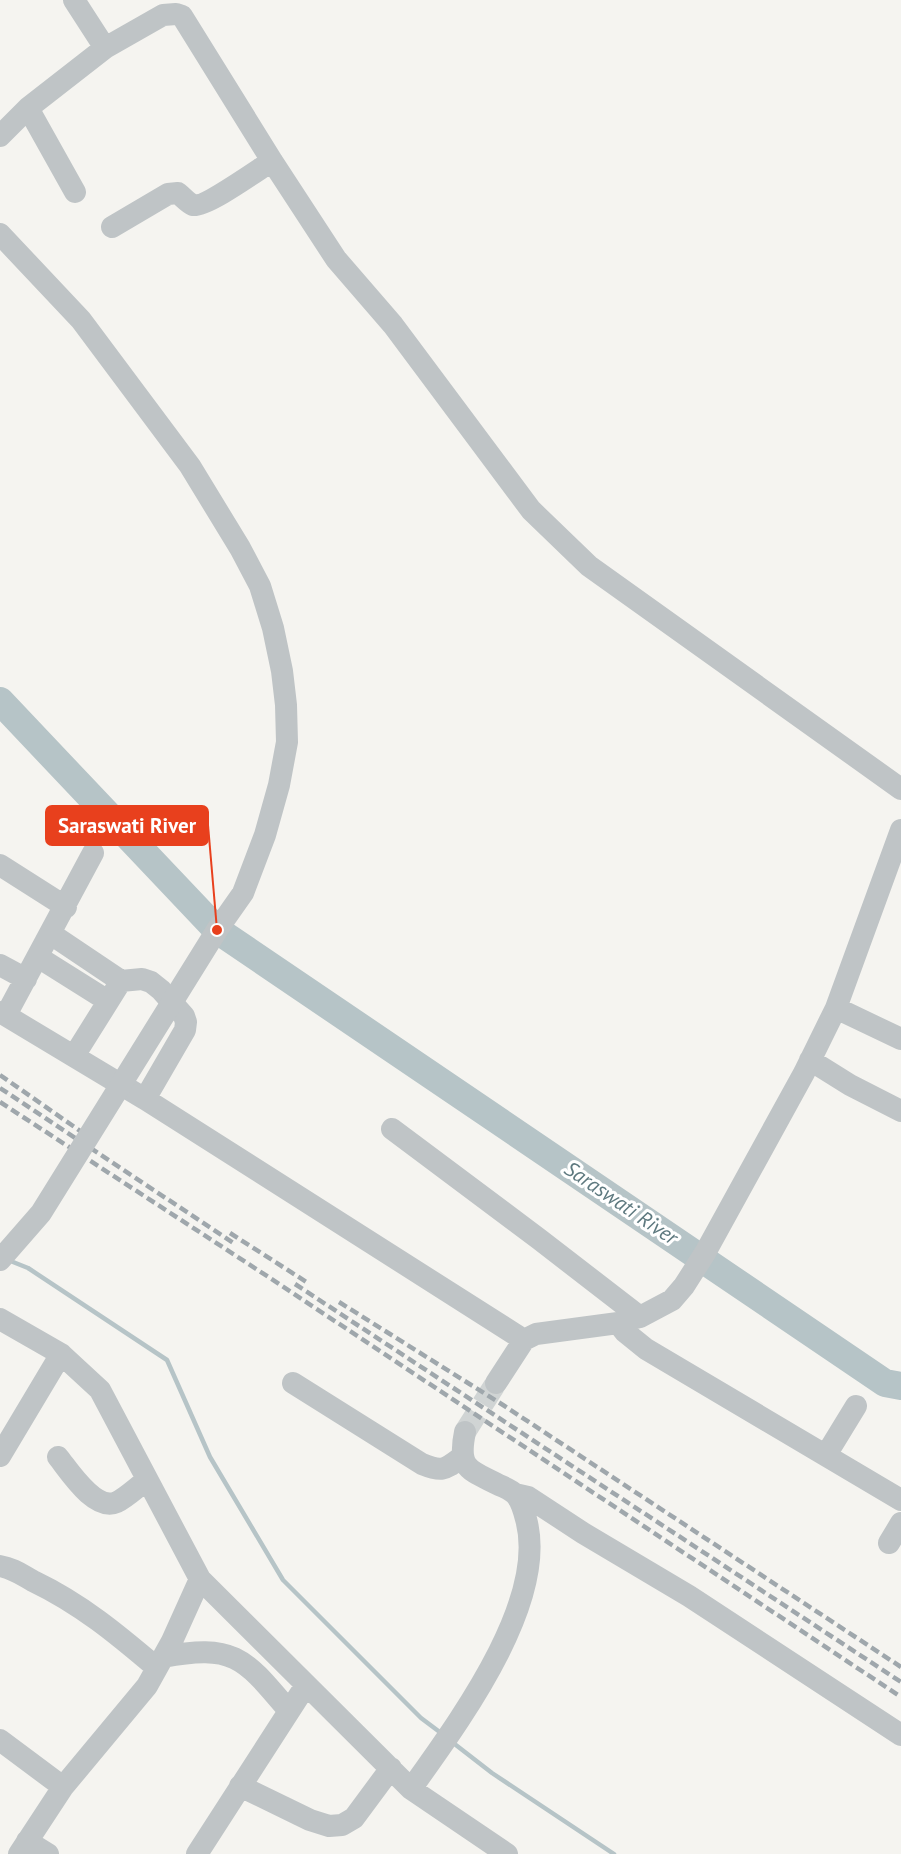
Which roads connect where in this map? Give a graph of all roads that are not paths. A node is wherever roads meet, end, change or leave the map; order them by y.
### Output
1 (75, 0) edge
2 (177, 7) edge
3 (105, 48) junction
4 (28, 108) junction
5 (0, 136) edge
6 (272, 161) junction
7 (75, 192) dead end
8 (112, 227) dead end
9 (0, 234) edge
10 (901, 789) edge
11 (901, 830) edge
12 (93, 853) dead end
13 (0, 865) edge
14 (66, 907) junction
15 (51, 934) junction
16 (38, 957) junction
17 (0, 965) edge
18 (26, 979) junction
19 (121, 981) junction
20 (108, 1001) junction
21 (836, 1008) junction
22 (3, 1014) edge
23 (901, 1039) edge
24 (74, 1056) junction
25 (810, 1060) junction
26 (145, 1100) junction
27 (901, 1111) edge
28 (392, 1129) dead end
29 (0, 1260) edge
30 (640, 1317) junction
31 (0, 1319) edge
32 (618, 1323) junction
33 (524, 1340) junction
34 (61, 1354) junction
35 (293, 1383) dead end
36 (496, 1383) tunnel mouth
37 (856, 1406) dead end
38 (465, 1432) tunnel mouth
39 (826, 1455) junction
40 (0, 1456) edge
41 (463, 1456) junction
42 (58, 1457) dead end
43 (147, 1480) junction
44 (515, 1494) junction
45 (901, 1500) edge
46 (901, 1523) edge
47 (889, 1543) dead end
48 (0, 1566) edge
49 (200, 1580) junction
50 (160, 1663) junction
51 (306, 1684) junction
52 (289, 1711) junction
53 (901, 1735) edge
54 (0, 1740) edge
55 (391, 1768) junction
56 (240, 1786) junction
57 (63, 1787) junction
58 (411, 1789) junction
59 (23, 1848) edge
60 (48, 1854) edge
61 (197, 1854) edge
62 (507, 1854) edge

1 - 3 street
2 - 3 street
2 - 6 street
3 - 4 street
4 - 5 street
4 - 7 street
6 - 8 street
6 - 10 street
9 - 29 street, bridge
11 - 21 street
12 - 14 street
13 - 14 street
14 - 15 street
15 - 16 street
15 - 19 street
16 - 18 street
16 - 20 street
17 - 18 street
18 - 22 street
19 - 20 street
19 - 26 street
20 - 24 street
21 - 23 street
21 - 25 street
22 - 24 street
24 - 26 street
25 - 27 street
25 - 30 street
26 - 33 street
28 - 30 street
30 - 32 street
31 - 34 street
32 - 33 street
32 - 39 street
33 - 36 street
34 - 40 street
34 - 43 street
35 - 41 street
37 - 39 street
38 - 41 street
39 - 45 street
41 - 44 street
42 - 43 street
43 - 49 street
44 - 53 street
44 - 58 street
46 - 47 street
48 - 50 street
49 - 50 street
49 - 51 street
50 - 52 street
50 - 57 street
51 - 52 street
51 - 55 street
52 - 56 street
54 - 57 street
55 - 56 street
55 - 58 street
56 - 61 street
57 - 59 street
58 - 62 street
59 - 60 street

